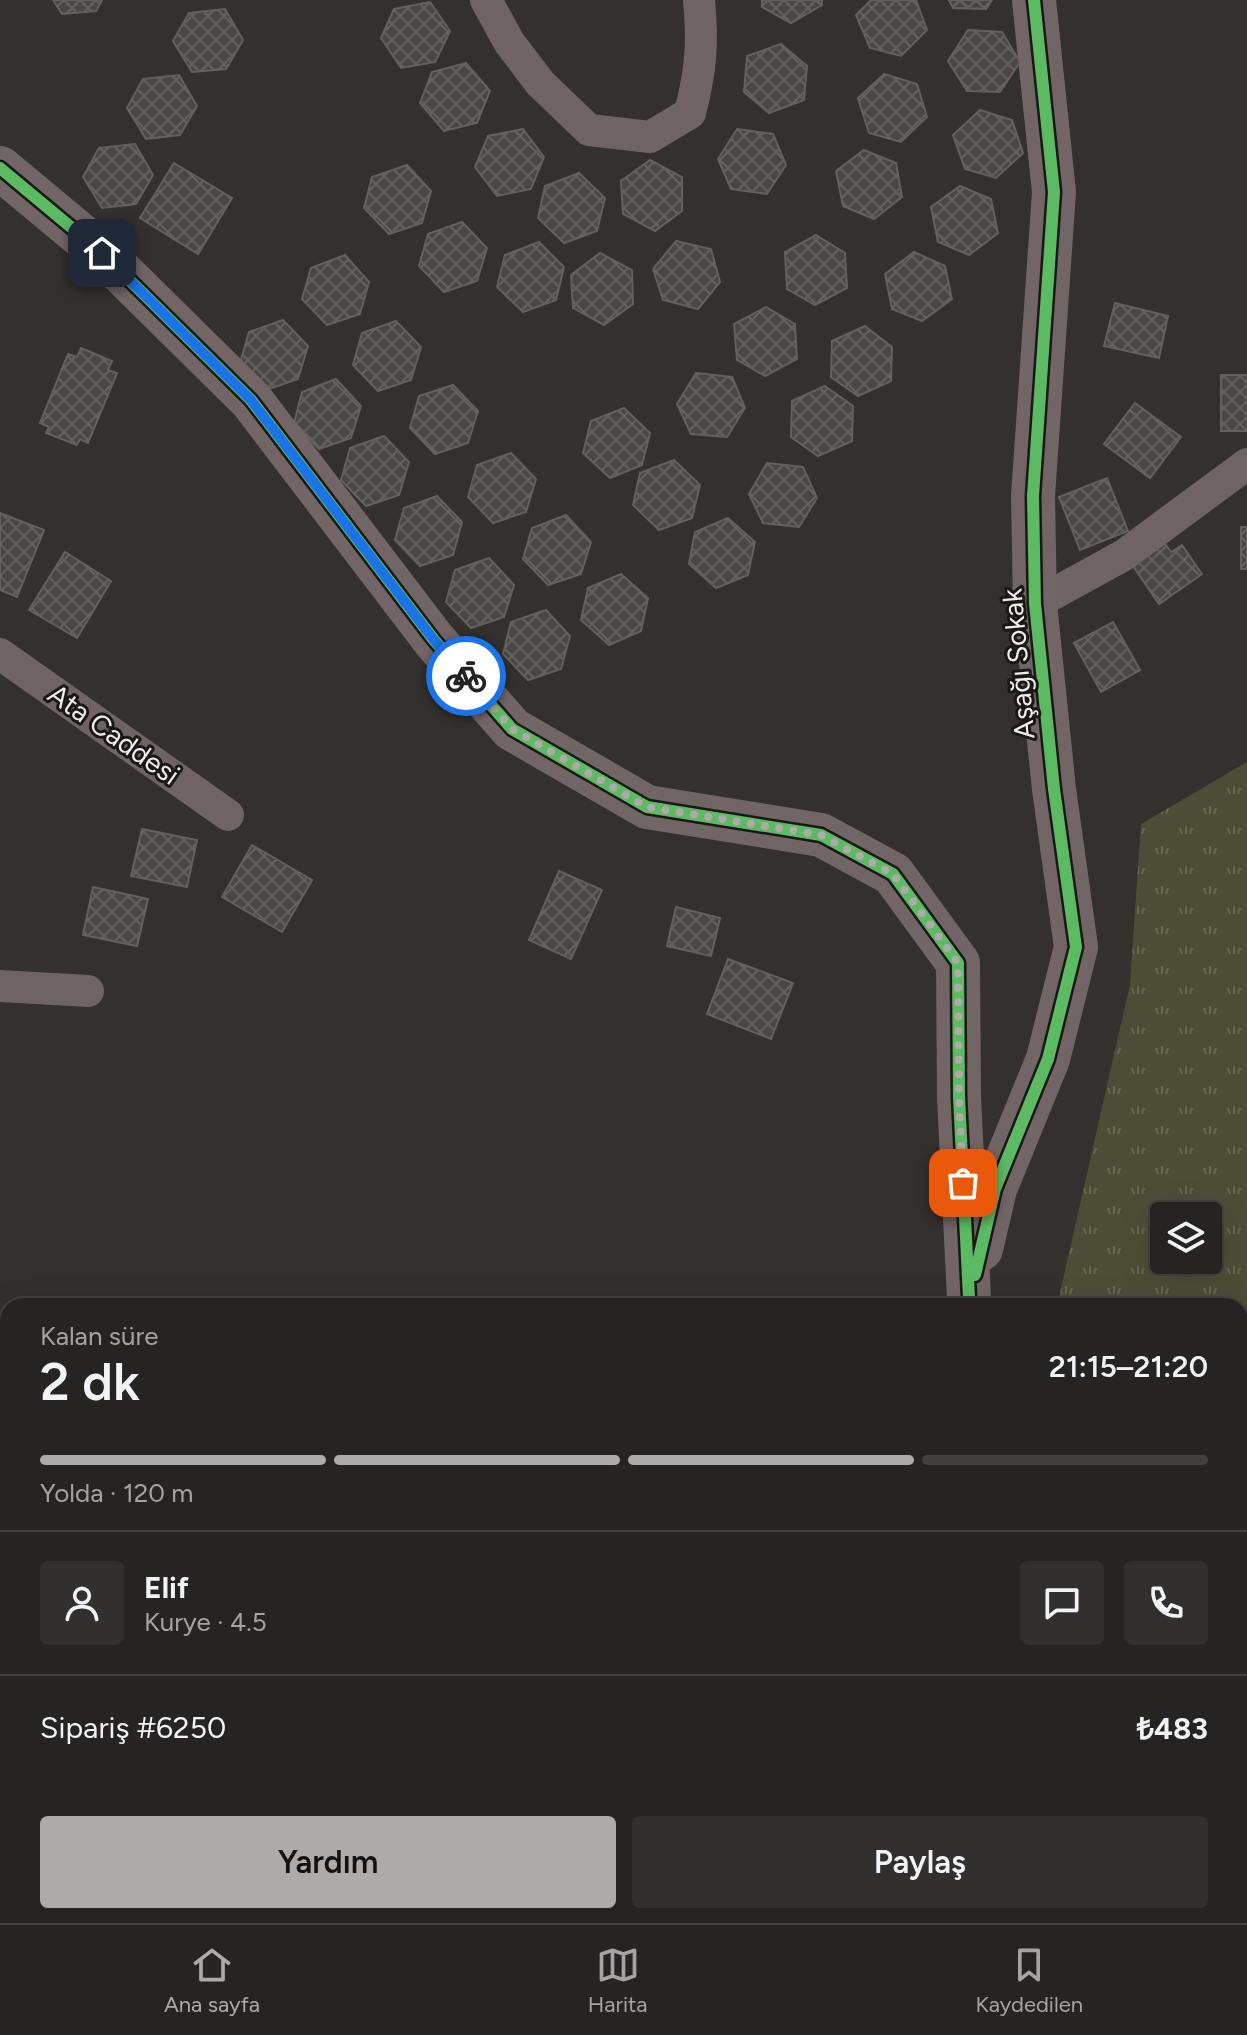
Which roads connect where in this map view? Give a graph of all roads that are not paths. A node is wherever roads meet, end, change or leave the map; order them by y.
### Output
1 (486, 0) edge
2 (699, 0) edge
3 (1034, 0) edge
4 (0, 168) edge
5 (1247, 464) edge
6 (1035, 604) junction
7 (0, 654) edge
8 (228, 815) dead end
9 (0, 986) edge
10 (88, 991) dead end
11 (969, 1298) edge
12 (970, 1298) edge

1 - 2 street
3 - 6 street, Aşağı Sokak
4 - 11 street
5 - 6 street, Aşağı Sokak
6 - 12 street, Aşağı Sokak
7 - 8 street, Ata Caddesi
9 - 10 street

